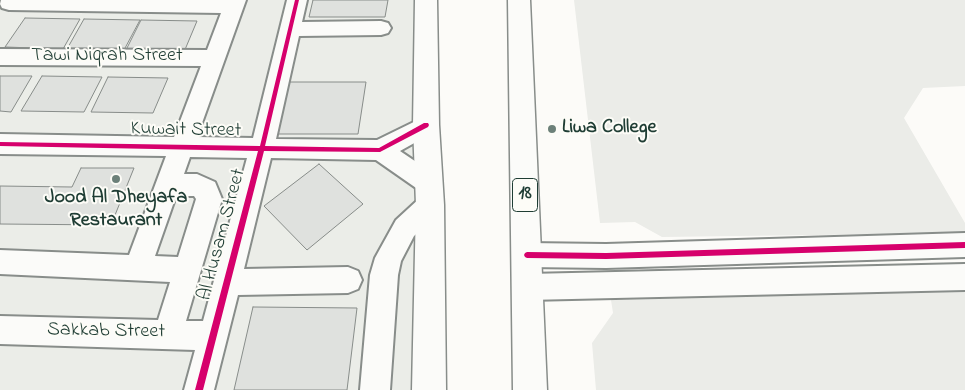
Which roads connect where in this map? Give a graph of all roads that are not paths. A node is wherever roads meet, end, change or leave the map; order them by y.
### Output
1 (297, 0) edge
2 (426, 0) edge
3 (519, 0) edge
4 (235, 3) edge
5 (7, 7) edge
6 (381, 28) dead end
7 (290, 29) junction
8 (0, 57) edge
9 (214, 58) junction
10 (426, 126) junction
11 (0, 144) edge
12 (182, 147) junction
13 (262, 148) junction
14 (380, 150) junction
15 (168, 185) junction
16 (429, 194) junction
17 (965, 245) edge
18 (527, 255) junction
19 (0, 262) edge
20 (137, 268) junction
21 (188, 270) junction
22 (965, 277) edge
23 (348, 280) dead end
24 (227, 282) junction
25 (528, 287) junction
26 (0, 330) edge
27 (168, 333) junction
28 (213, 336) junction
29 (199, 390) edge
30 (375, 390) edge
31 (429, 390) edge
32 (530, 390) edge

1 - 7 street, Al Husam Street
2 - 10 main road
3 - 18 main road, 18
4 - 5 street
4 - 9 street
6 - 7 street
7 - 13 street, Al Husam Street
8 - 9 street, Tawi Niqrah Street
9 - 12 street
10 - 14 street, Kuwait Street
10 - 16 main road
11 - 12 street, Kuwait Street
12 - 13 street, Kuwait Street
12 - 15 street
13 - 14 street, Kuwait Street
13 - 24 street, Al Husam Street
14 - 16 street
15 - 20 street
15 - 21 street
16 - 30 street
16 - 31 main road
17 - 18 street
18 - 25 main road, 18
19 - 20 street
20 - 21 street
21 - 27 street
22 - 25 street
23 - 24 street
24 - 28 street, Al Husam Street
25 - 32 main road, 18
26 - 27 street, Sakkab Street
27 - 28 street, Sakkab Street
28 - 29 street, Al Husam Street

